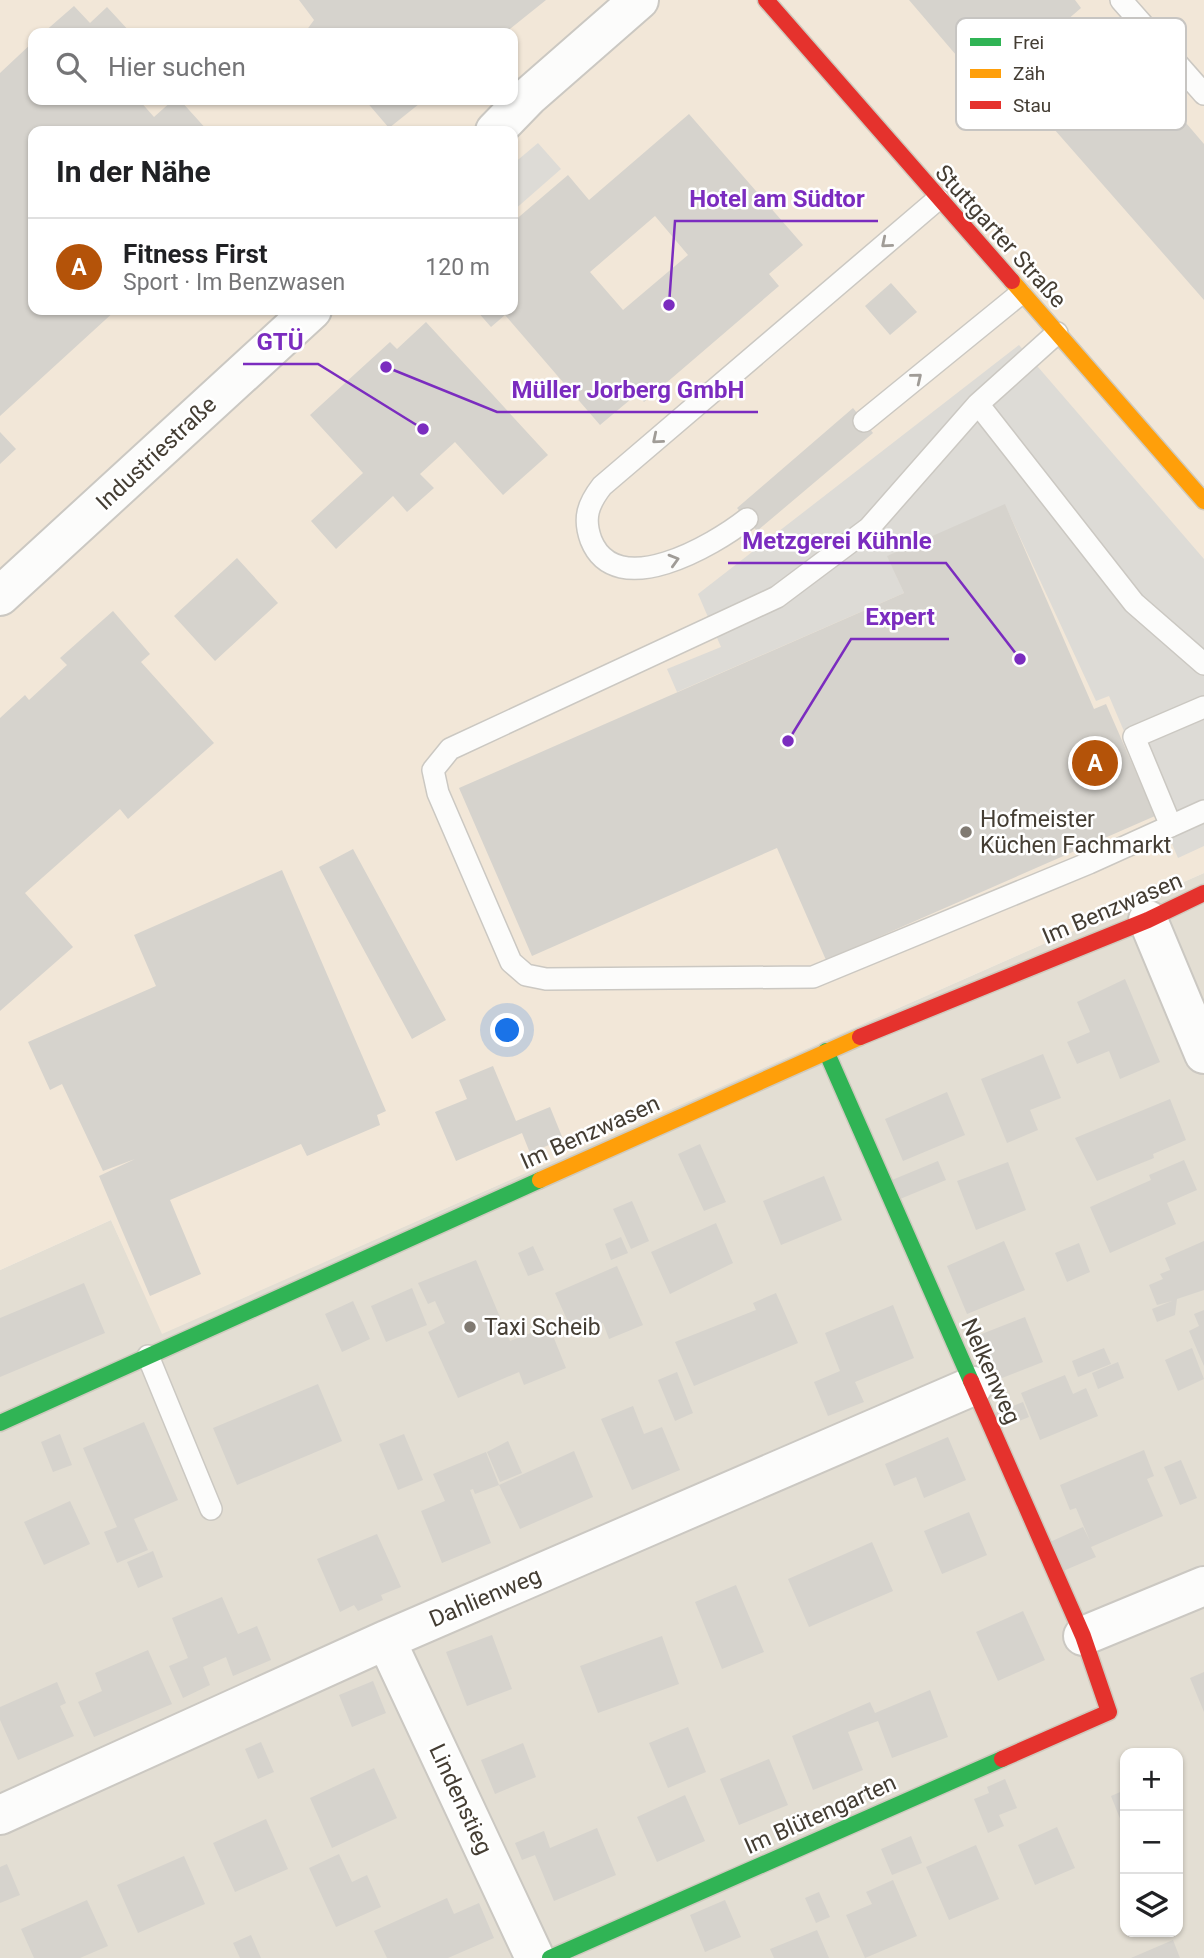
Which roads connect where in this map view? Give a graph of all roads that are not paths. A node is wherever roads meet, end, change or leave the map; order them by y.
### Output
1 (639, 0) edge
2 (766, 0) edge
3 (1121, 0) edge
4 (1137, 18) edge
5 (1186, 74) edge
6 (1204, 94) edge
7 (500, 126) edge
8 (938, 199) junction
9 (1020, 294) junction
10 (307, 315) edge
11 (1057, 332) junction
12 (978, 404) junction
13 (864, 421) dead end
14 (1204, 501) edge
15 (747, 519) dead end
16 (0, 596) edge
17 (1204, 664) edge
18 (1204, 707) edge
19 (1204, 811) edge
20 (1171, 826) junction
21 (1204, 893) edge
22 (1148, 920) junction
23 (826, 1051) junction
24 (1204, 1054) edge
25 (148, 1356) junction
26 (973, 1386) junction
27 (0, 1423) edge
28 (211, 1509) dead end
29 (1204, 1586) edge
30 (1083, 1636) junction
31 (386, 1640) junction
32 (1109, 1712) joint
33 (0, 1815) edge
34 (535, 1958) edge
35 (550, 1958) edge

1 - 7 street
2 - 8 street, Stuttgarter Straße
3 - 4 lane
5 - 6 lane
8 - 9 street, Stuttgarter Straße
8 -> 15 lane
9 - 11 street, Stuttgarter Straße
13 -> 9 lane
10 - 16 street, Industriestraße
11 - 12 lane
11 - 14 street, Stuttgarter Straße
12 - 17 lane
12 - 20 lane
18 - 20 lane
19 - 20 lane
21 - 22 street, Im Benzwasen
22 - 23 street, Im Benzwasen
22 - 24 street
23 - 25 street, Im Benzwasen
23 - 26 street, Nelkenweg
25 - 27 street, Im Benzwasen
25 - 28 lane
26 - 30 street, Nelkenweg
26 - 31 street, Dahlienweg
29 - 30 street
30 - 32 street, Nelkenweg
31 - 33 street, Dahlienweg
31 - 34 street, Lindenstieg
32 - 35 street, Im Blütengarten

